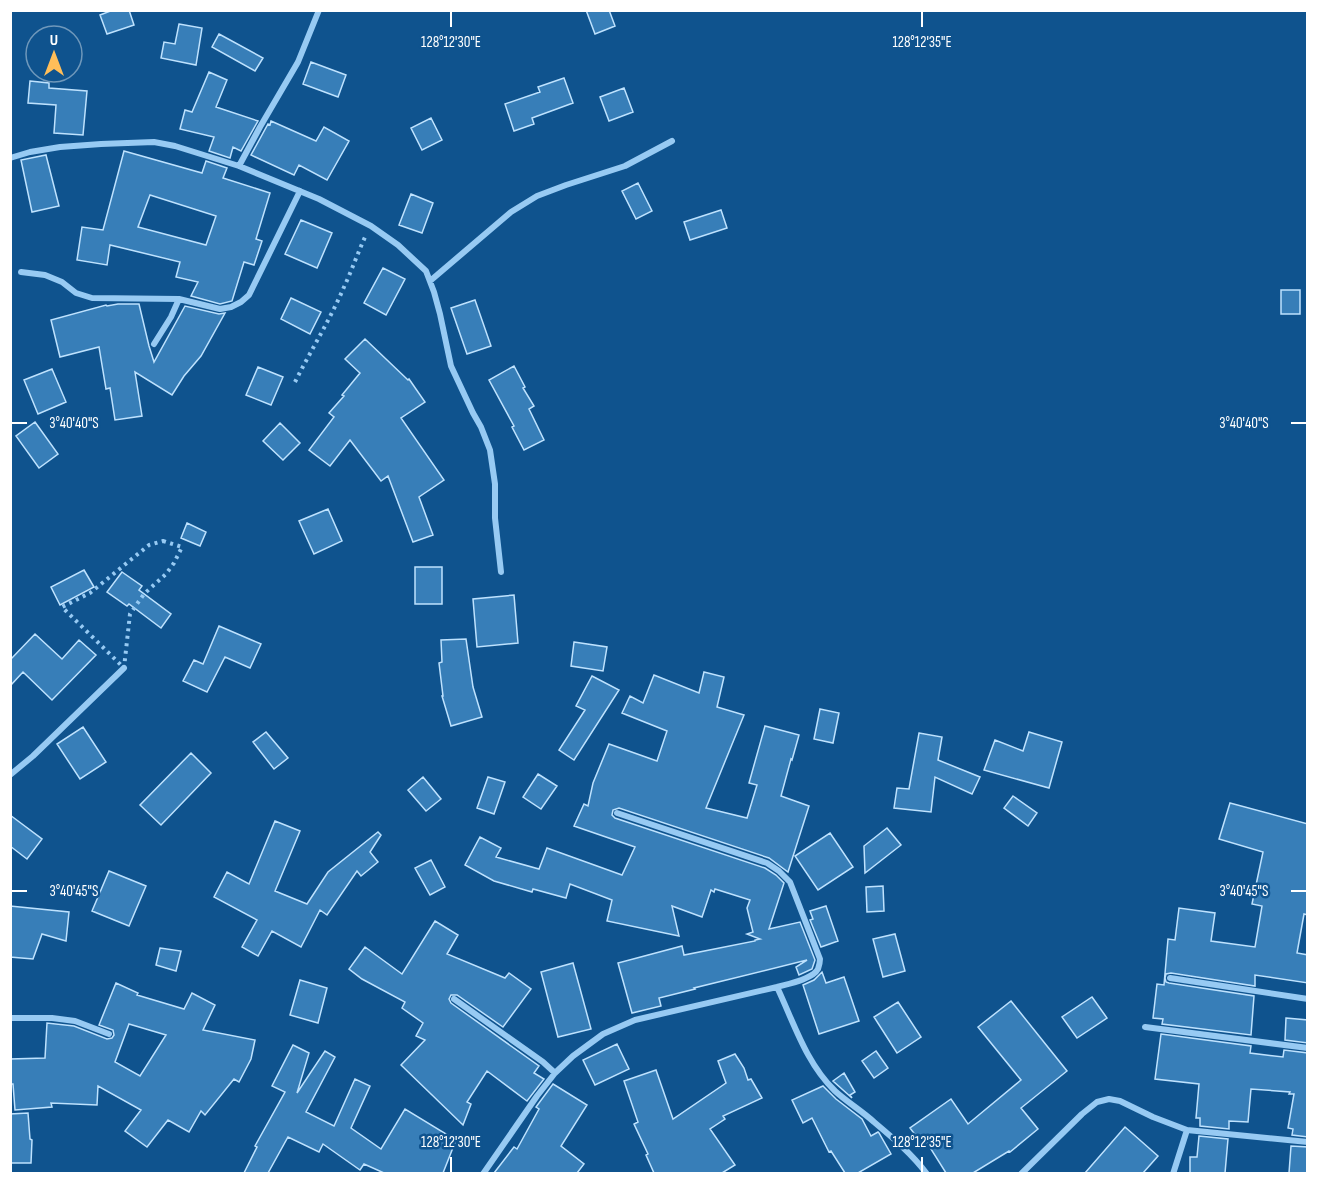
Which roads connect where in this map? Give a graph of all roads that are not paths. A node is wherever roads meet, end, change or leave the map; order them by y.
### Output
1 (319, 10) edge
2 (672, 141) dead end
3 (10, 158) edge
4 (239, 166) junction
5 (300, 191) junction
6 (21, 272) dead end
7 (430, 281) junction
8 (179, 299) junction
9 (154, 344) dead end
10 (501, 572) dead end
11 (124, 668) road end
12 (10, 776) edge
13 (617, 813) dead end
14 (1170, 978) dead end
15 (777, 987) junction
16 (454, 999) dead end
17 (1308, 999) edge
18 (10, 1018) edge
19 (1145, 1027) dead end
20 (108, 1034) dead end
21 (1308, 1048) edge
22 (555, 1073) junction
23 (1187, 1130) junction
24 (1308, 1142) edge
25 (483, 1173) edge
26 (927, 1173) edge
27 (1021, 1173) edge
28 (1173, 1173) edge

1 - 4 street
2 - 7 street
3 - 4 street
4 - 5 street
5 - 7 street
5 - 8 street
6 - 8 street
7 - 10 street
8 - 9 street
11 - 12 street
13 - 15 street
14 - 17 street
15 - 22 street
15 - 26 street
16 - 22 street
18 - 20 street
19 - 21 street
22 - 25 street
23 - 24 street
23 - 27 street
23 - 28 street

